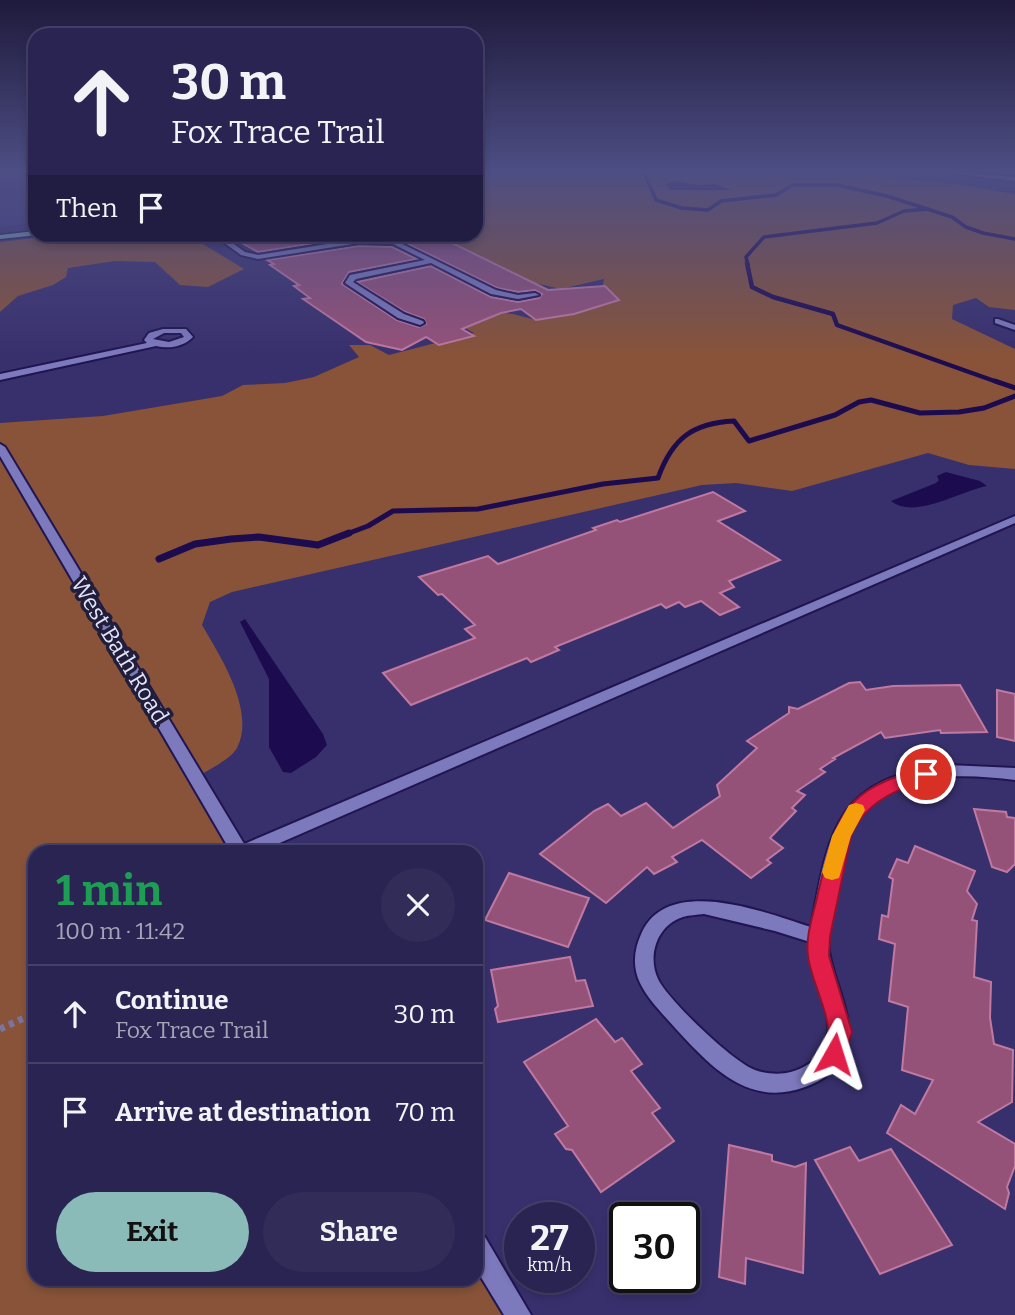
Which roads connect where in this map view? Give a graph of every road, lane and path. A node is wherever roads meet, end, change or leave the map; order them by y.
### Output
1 (28, 234) edge
2 (0, 237) edge
3 (228, 242) edge
4 (365, 242) edge
5 (379, 242) edge
6 (431, 261) junction
7 (535, 295) dead end
8 (999, 321) dead end
9 (419, 323) dead end
10 (1015, 328) edge
11 (154, 344) dead end
12 (0, 377) edge
13 (0, 447) edge
14 (1015, 519) edge
15 (1015, 774) edge
16 (237, 845) edge
17 (257, 845) edge
18 (819, 937) junction
19 (28, 1016) edge
20 (0, 1029) edge
21 (483, 1258) edge
22 (518, 1315) edge

1 - 2 main road
3 - 4 street
5 - 6 street
6 - 7 street
6 - 9 street
8 - 10 street
11 - 12 street
13 - 16 street, West Bath Road
14 - 17 street
15 - 18 street
18 - 18 street
19 - 20 path
21 - 22 street

